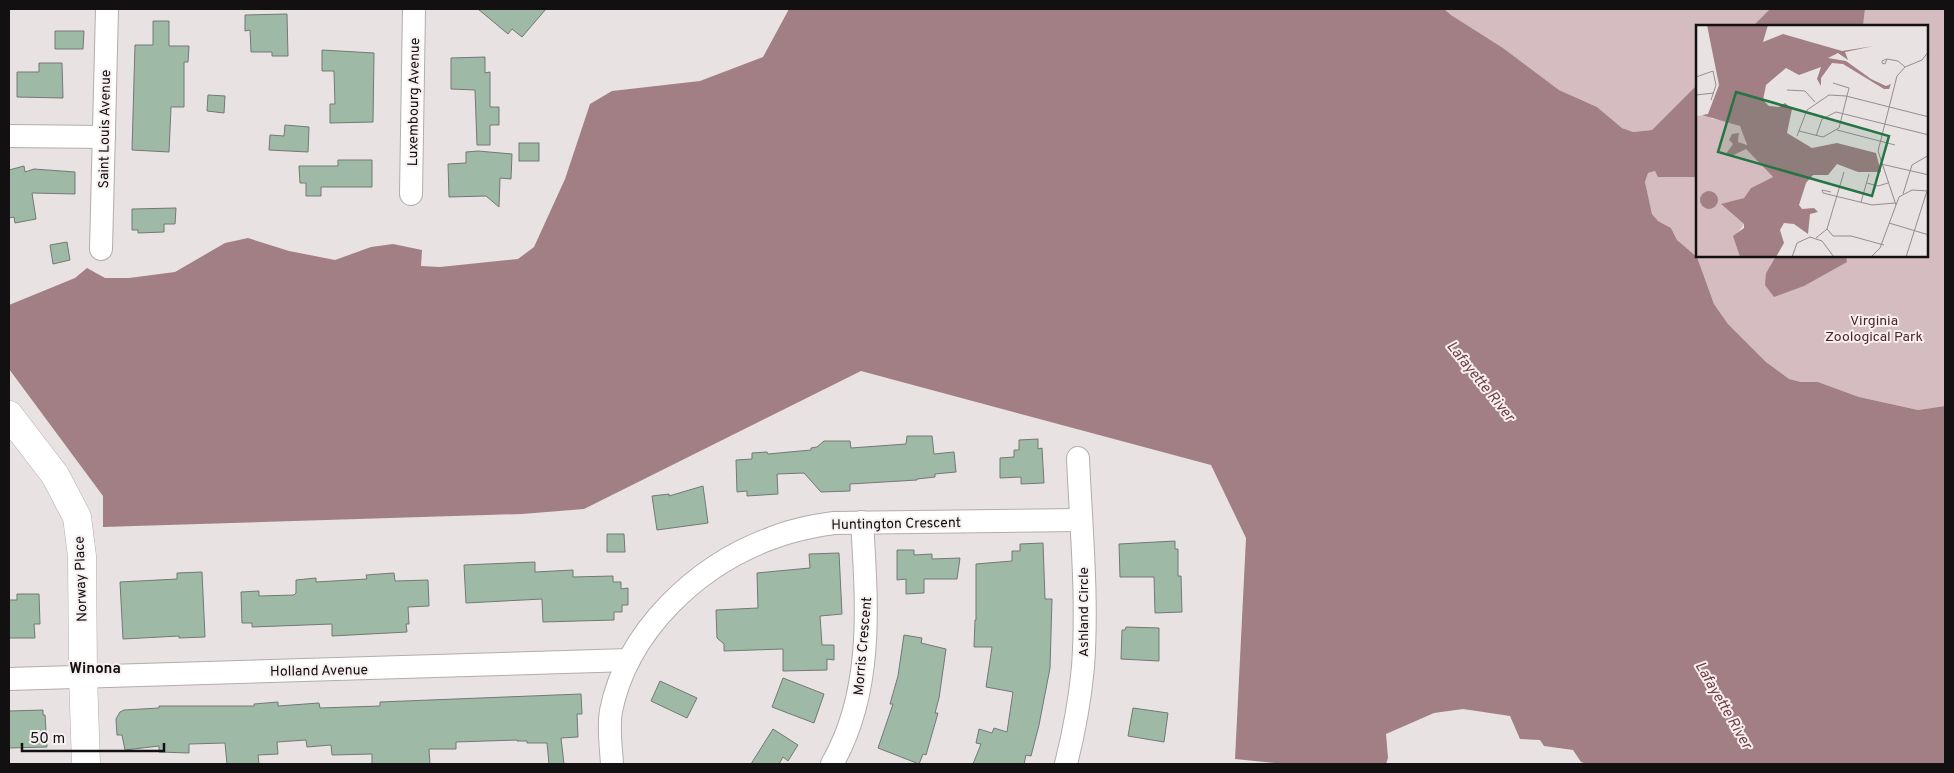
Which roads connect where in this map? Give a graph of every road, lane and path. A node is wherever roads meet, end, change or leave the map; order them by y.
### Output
1 (107, 9) edge
2 (414, 9) edge
3 (9, 136) edge
4 (104, 137) junction
5 (411, 194) dead end
6 (101, 249) dead end
7 (9, 415) edge
8 (1078, 458) dead end
9 (1081, 520) junction
10 (862, 522) junction
11 (629, 660) junction
12 (82, 676) junction
13 (9, 679) edge
14 (86, 764) edge
15 (612, 764) edge
16 (832, 764) edge
17 (1066, 764) edge

1 - 4 street, Saint Louis Avenue
2 - 5 street, Luxembourg Avenue
3 - 4 street
4 - 6 street, Saint Louis Avenue
7 - 12 street, Norway Place
8 - 9 street, Ashland Circle
9 - 10 street, Huntington Crescent
9 - 17 street, Ashland Circle
10 - 11 street, Huntington Crescent
10 - 16 street, Morris Crescent
11 - 12 street, Holland Avenue
11 - 15 street, Huntington Crescent
12 - 13 street, Holland Avenue
12 - 14 street, Norway Place

